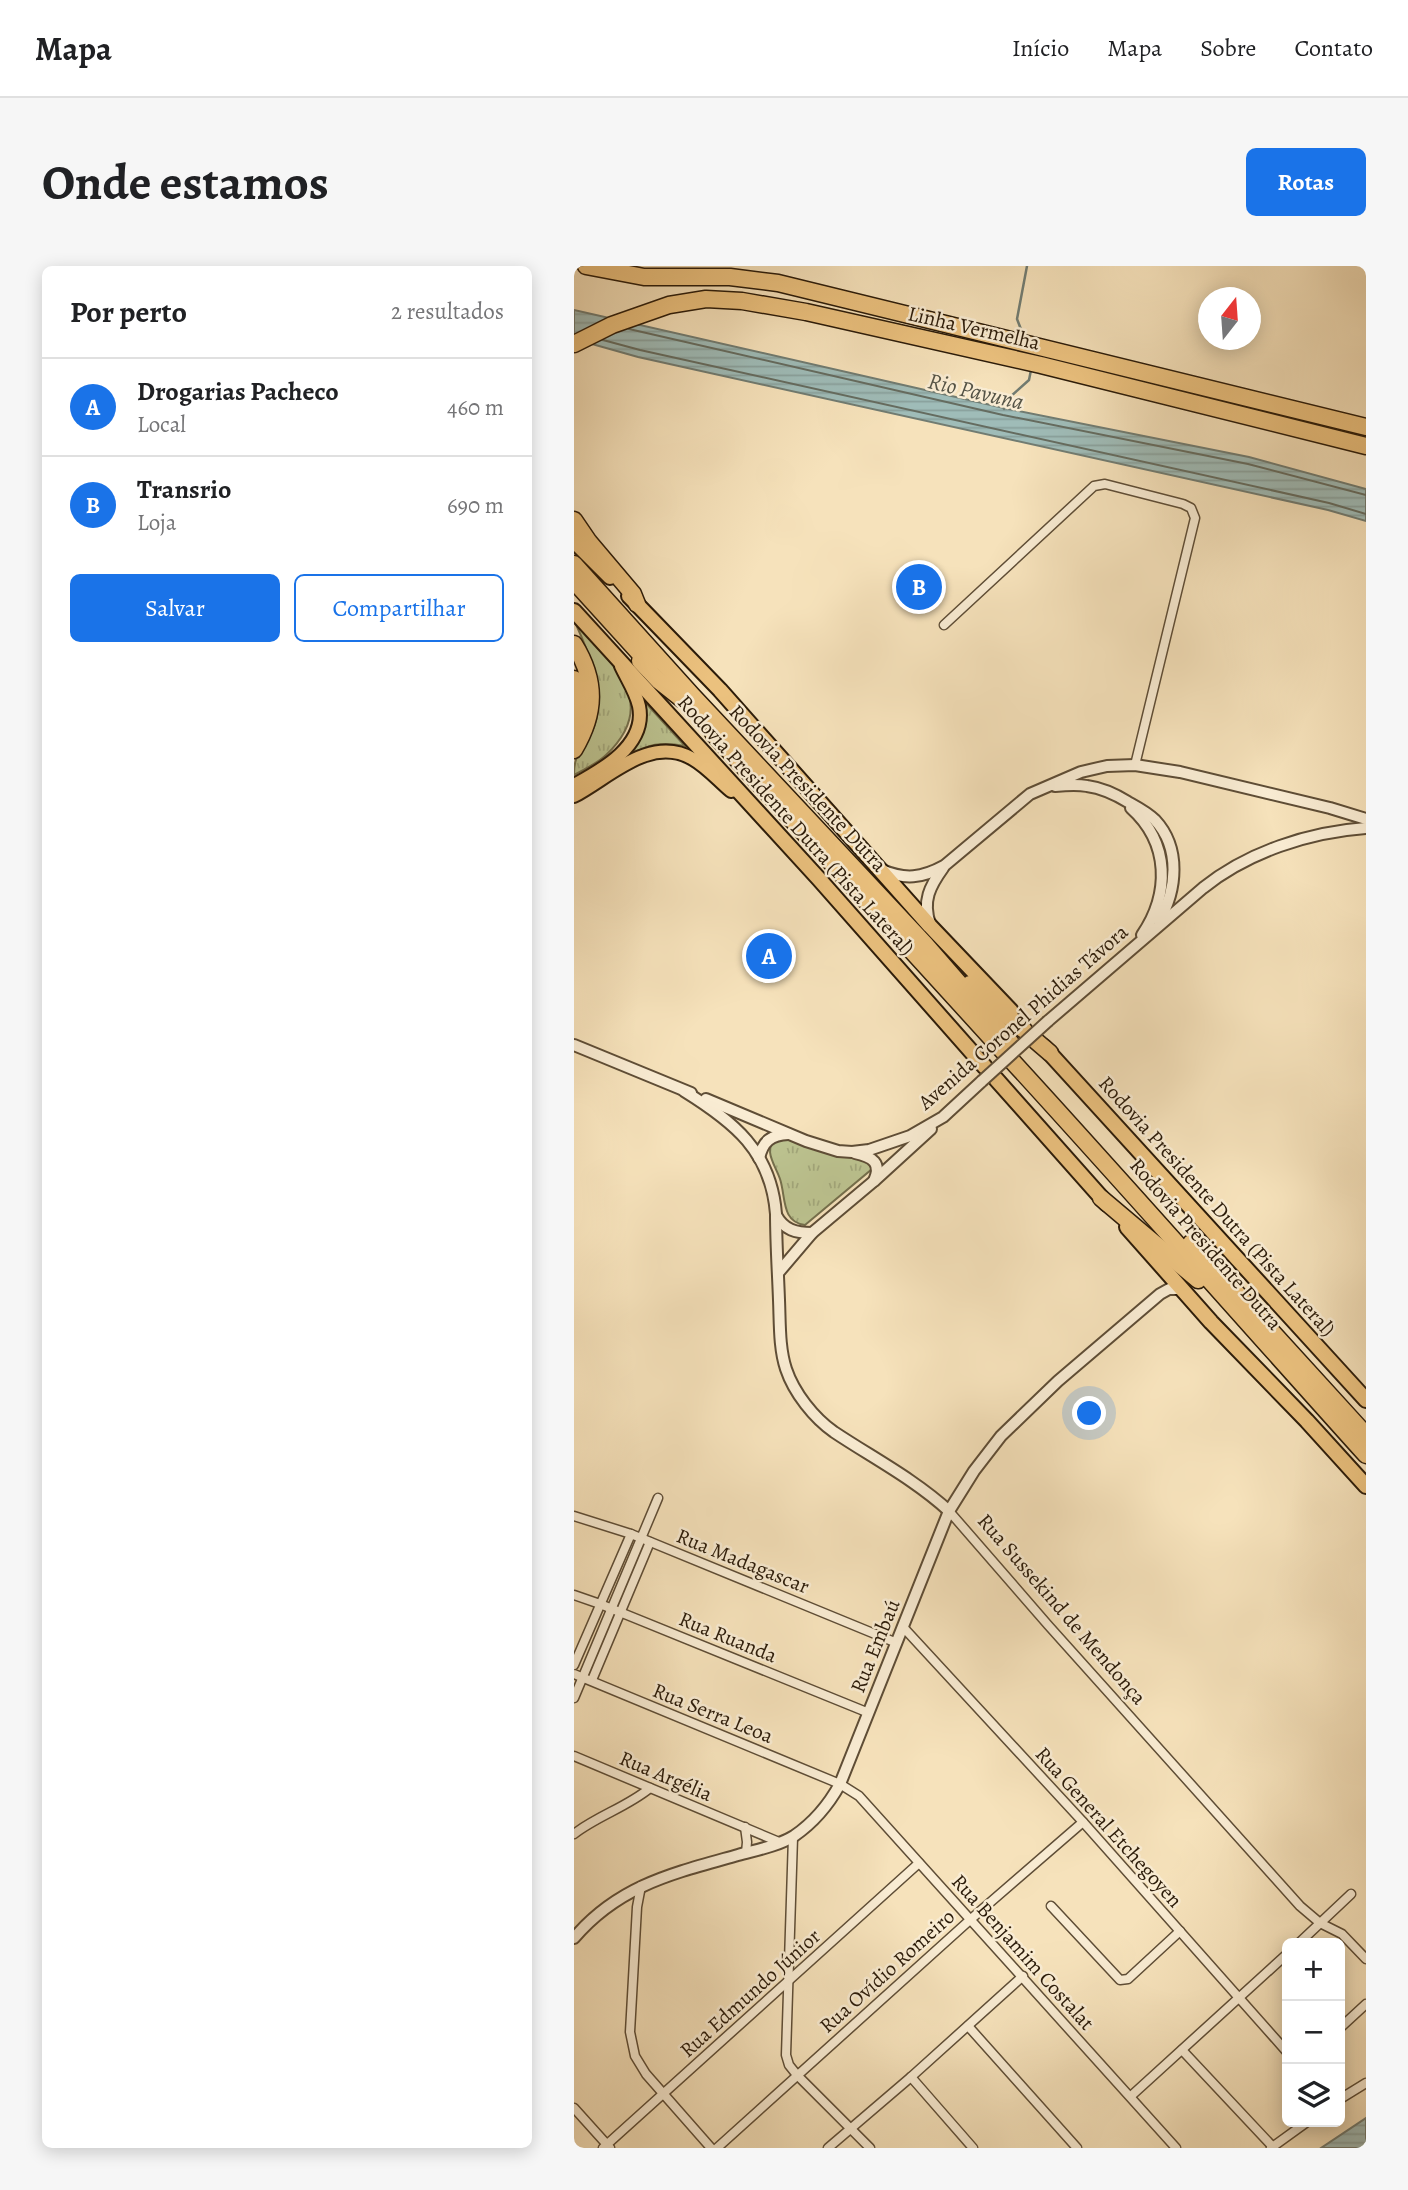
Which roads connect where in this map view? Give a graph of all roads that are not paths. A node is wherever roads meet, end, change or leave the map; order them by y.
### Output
1 (586, 266) edge
2 (758, 303) junction
3 (894, 312) junction
4 (574, 344) edge
5 (1366, 427) edge
6 (1366, 446) edge
7 (574, 520) edge
8 (574, 541) edge
9 (574, 564) edge
10 (574, 581) edge
11 (574, 590) edge
12 (637, 604) junction
13 (574, 611) edge
14 (944, 625) dead end
15 (574, 644) edge
16 (617, 659) junction
17 (574, 679) edge
18 (683, 701) junction
19 (574, 736) edge
20 (574, 750) edge
21 (1135, 765) junction
22 (574, 785) edge
23 (1045, 786) junction
24 (574, 796) edge
25 (1120, 797) junction
26 (761, 817) junction
27 (1366, 820) edge
28 (1366, 828) edge
29 (944, 866) junction
30 (879, 869) junction
31 (930, 926) junction
32 (1151, 933) junction
33 (925, 944) junction
34 (1129, 951) junction
35 (1031, 1034) junction
36 (574, 1045) edge
37 (1012, 1053) junction
38 (1050, 1053) joint
39 (988, 1076) junction
40 (684, 1091) junction
41 (943, 1117) junction
42 (791, 1135) junction
43 (852, 1152) junction
44 (759, 1158) junction
45 (874, 1181) junction
46 (1101, 1198) junction
47 (776, 1214) junction
48 (811, 1233) junction
49 (1162, 1267) junction
50 (778, 1273) junction
51 (1181, 1289) junction
52 (1160, 1294) junction
53 (1238, 1314) junction
54 (1366, 1400) edge
55 (1366, 1435) edge
56 (1366, 1455) edge
57 (1366, 1486) edge
58 (658, 1498) dead end
59 (949, 1511) junction
60 (574, 1516) edge
61 (631, 1534) junction
62 (646, 1541) junction
63 (574, 1595) edge
64 (600, 1604) junction
65 (611, 1608) junction
66 (620, 1612) junction
67 (903, 1627) junction
68 (897, 1643) junction
69 (574, 1665) edge
70 (578, 1675) edge
71 (592, 1680) junction
72 (574, 1698) edge
73 (869, 1713) junction
74 (574, 1756) edge
75 (840, 1784) junction
76 (650, 1788) junction
77 (1083, 1822) junction
78 (745, 1827) junction
79 (574, 1834) edge
80 (793, 1837) junction
81 (779, 1842) junction
82 (746, 1853) junction
83 (919, 1863) junction
84 (641, 1886) junction
85 (626, 1893) junction
86 (1351, 1894) dead end
87 (1051, 1906) dead end
88 (637, 1907) junction
89 (971, 1919) junction
90 (1320, 1923) junction
91 (1180, 1931) junction
92 (574, 1938) edge
93 (1304, 1938) edge
94 (1282, 1959) edge
95 (1366, 1959) edge
96 (1023, 1976) junction
97 (789, 1980) junction
98 (1239, 1999) junction
99 (1366, 2004) edge
100 (1345, 2023) edge
101 (968, 2026) junction
102 (1282, 2046) edge
103 (1182, 2050) junction
104 (797, 2076) junction
105 (911, 2077) junction
106 (1366, 2083) edge
107 (663, 2095) junction
108 (1131, 2096) junction
109 (1345, 2096) edge
110 (574, 2108) edge
111 (850, 2127) junction
112 (1300, 2127) edge
113 (606, 2147) edge
114 (1272, 2147) edge
115 (714, 2148) edge
116 (828, 2148) edge
117 (870, 2148) edge
118 (973, 2148) edge
119 (1077, 2148) edge
120 (1176, 2148) edge

1 - 3 highway
2 - 3 highway
2 - 4 highway, Linha Vermelha
2 - 6 highway, Linha Vermelha
3 - 5 highway, Linha Vermelha
7 - 12 highway
8 - 12 highway, Rodovia Presidente Dutra (Pista Lateral)
9 - 33 highway, Rodovia Presidente Dutra
10 - 18 highway, Rodovia Presidente Dutra
11 - 18 highway
12 - 30 highway, Rodovia Presidente Dutra (Pista Lateral)
13 - 16 highway, Rodovia Presidente Dutra (Pista Lateral)
14 - 21 street
15 - 20 highway
16 - 22 main road
16 - 26 highway, Rodovia Presidente Dutra (Pista Lateral)
17 - 19 highway
18 - 37 highway, Rodovia Presidente Dutra
21 - 23 street
21 - 27 street
23 - 25 street
23 - 29 street
24 - 26 main road
25 - 32 street
25 - 34 street
26 - 39 highway, Rodovia Presidente Dutra (Pista Lateral)
28 - 32 street, Avenida Coronel Phidias Távora
29 - 30 street
29 - 31 street
30 - 31 highway, Rodovia Presidente Dutra (Pista Lateral)
31 - 35 highway, Rodovia Presidente Dutra (Pista Lateral)
32 - 34 street, Avenida Coronel Phidias Távora
33 - 35 highway
33 - 37 highway, Rodovia Presidente Dutra
34 - 39 street, Avenida Coronel Phidias Távora, bridge
35 - 38 highway
36 - 40 street, Avenida Coronel Phidias Távora
37 - 53 highway, Rodovia Presidente Dutra
37 - 55 highway, Rodovia Presidente Dutra
38 - 54 highway, Rodovia Presidente Dutra (Pista Lateral)
39 - 41 street, Avenida Coronel Phidias Távora
39 - 46 highway, Rodovia Presidente Dutra (Pista Lateral)
40 - 42 street, Avenida Coronel Phidias Távora
40 - 44 street, Rua Sussekind de Mendonça
41 - 43 street, Avenida Coronel Phidias Távora
41 - 45 street
42 - 43 street, Avenida Coronel Phidias Távora
42 - 44 street
43 - 45 street
44 - 47 street, Rua Sussekind de Mendonça
45 - 48 street
46 - 49 highway, Rodovia Presidente Dutra (Pista Lateral)
46 - 53 highway
47 - 48 street
47 - 50 street, Rua Sussekind de Mendonça
48 - 50 street
49 - 51 highway, Rodovia Presidente Dutra (Pista Lateral)
49 - 52 street
50 - 59 street, Rua Sussekind de Mendonça
51 - 52 street, Rua Embaú
51 - 57 highway, Rodovia Presidente Dutra (Pista Lateral)
52 - 59 street, Rua Embaú
53 - 56 highway, Rodovia Presidente Dutra
58 - 62 street
59 - 67 street, Rua Embaú
59 - 90 street, Rua Sussekind de Mendonça
60 - 61 street, Rua Madagascar
61 - 62 street, Rua Madagascar
61 - 64 street
62 - 65 street
62 - 66 street
62 - 68 street, Rua Madagascar
63 - 64 street, Rua Ruanda
64 - 65 street, Rua Ruanda
64 - 69 street
65 - 66 street, Rua Ruanda
65 - 70 street
66 - 71 street
66 - 73 street, Rua Ruanda
67 - 68 street, Rua Embaú
67 - 77 street, Rua General Etchegoyen
68 - 73 street, Rua Embaú
70 - 71 street, Rua Serra Leoa
70 - 72 street
71 - 75 street, Rua Serra Leoa
73 - 75 street, Rua Embaú
74 - 76 street, Rua Argélia
75 - 80 street, Rua Embaú
75 - 83 street, Rua Benjamim Costalat
76 - 78 street, Rua Argélia
76 - 79 street
77 - 89 street, Rua Ovídio Romeiro
77 - 91 street, Rua General Etchegoyen
78 - 81 street, Rua Argélia
78 - 82 street
80 - 81 street, Rua Embaú
80 - 97 street
81 - 82 street, Rua Embaú
82 - 84 street, Rua Embaú
83 - 89 street, Rua Benjamim Costalat
83 - 97 street, Rua Edmundo Júnior
84 - 85 street, Rua Embaú
84 - 88 street
85 - 88 street
85 - 92 street, Rua Embaú
86 - 90 street
87 - 91 street
88 - 107 street
89 - 96 street, Rua Benjamim Costalat
89 - 104 street, Rua Ovídio Romeiro
90 - 93 street
90 - 95 street, Rua Sussekind de Mendonça
91 - 98 street, Rua General Etchegoyen
94 - 98 street
96 - 101 street
96 - 108 street, Rua Benjamim Costalat
97 - 104 street
97 - 107 street, Rua Edmundo Júnior
98 - 102 street, Rua General Etchegoyen
98 - 103 street
99 - 100 street
101 - 105 street
101 - 119 street
103 - 108 street
103 - 114 street
104 - 111 street
104 - 115 street, Rua Ovídio Romeiro
105 - 111 street
105 - 118 street
106 - 109 street
107 - 113 street, Rua Edmundo Júnior
107 - 115 street
108 - 120 street, Rua Benjamim Costalat
110 - 113 street
111 - 116 street
111 - 117 street
112 - 114 street

